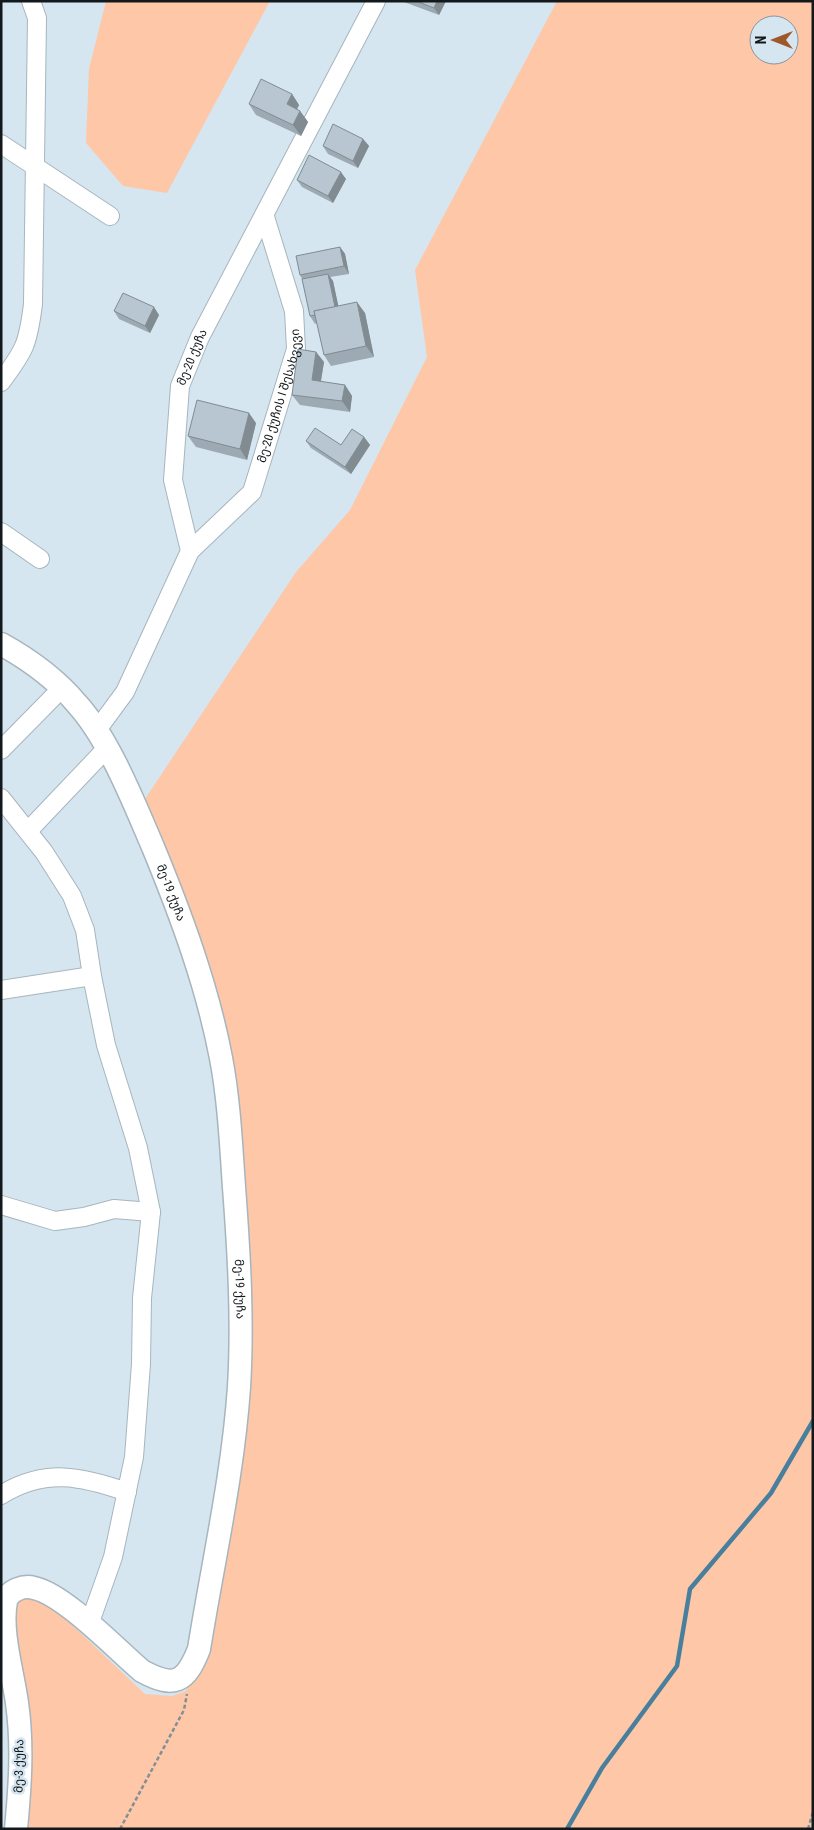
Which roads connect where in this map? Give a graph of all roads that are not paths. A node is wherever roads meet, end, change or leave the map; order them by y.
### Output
1 (31, 1) edge
2 (376, 1) edge
3 (1, 144) edge
4 (35, 166) junction
5 (110, 216) dead end
6 (265, 217) junction
7 (1, 382) edge
8 (1, 532) edge
9 (190, 551) junction
10 (40, 559) dead end
11 (1, 644) edge
12 (62, 688) junction
13 (102, 739) junction
14 (1, 750) edge
15 (1, 798) edge
16 (28, 831) junction
17 (92, 976) junction
18 (1, 990) edge
19 (1, 1204) edge
20 (152, 1212) junction
21 (126, 1492) junction
22 (1, 1495) edge
23 (4, 1599) edge
24 (89, 1625) junction
25 (16, 1829) edge

1 - 4 street
2 - 6 street, მე-20 ქუჩა
3 - 4 street
4 - 5 street
4 - 7 street
6 - 9 street, მე-20 ქუჩა
6 - 9 street, მე-20 ქუჩის I შესახვევი
8 - 10 street
9 - 13 street
11 - 12 street, მე-19 ქუჩა
12 - 13 street, მე-19 ქუჩა
12 - 14 street
13 - 16 street
13 - 24 street, მე-19 ქუჩა
15 - 16 street
16 - 17 street
17 - 18 street
17 - 20 street
19 - 20 street
20 - 21 street
21 - 22 street
21 - 24 street
23 - 24 street
23 - 25 street, მე-3 ქუჩა

